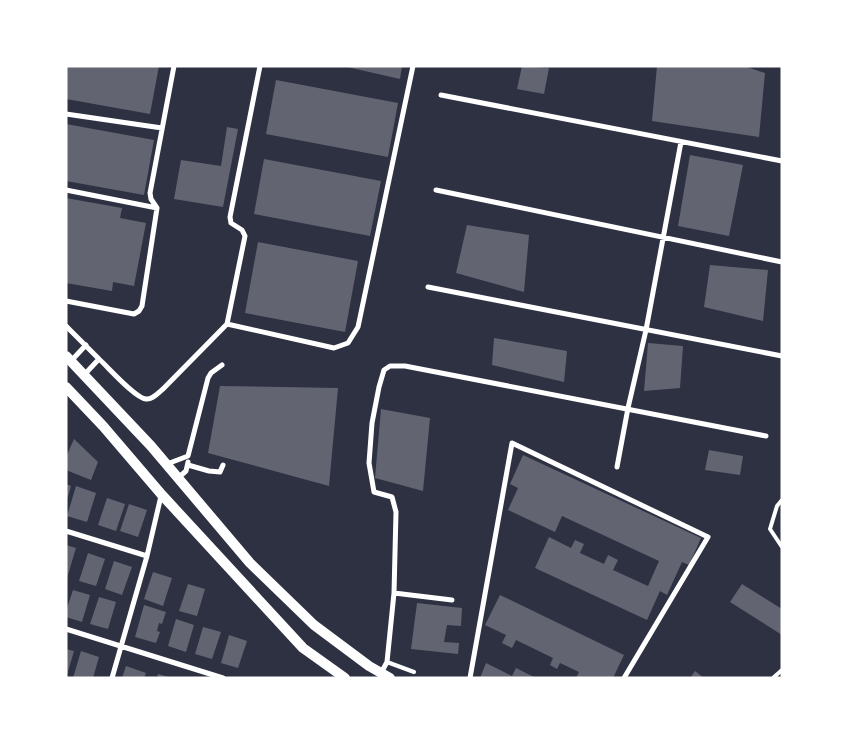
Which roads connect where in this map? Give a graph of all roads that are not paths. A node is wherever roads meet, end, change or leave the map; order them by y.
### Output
1 (174, 66) edge
2 (260, 66) edge
3 (413, 66) edge
4 (441, 95) dead end
5 (66, 114) edge
6 (162, 128) junction
7 (681, 142) junction
8 (782, 161) edge
9 (66, 190) edge
10 (436, 190) dead end
11 (157, 208) junction
12 (664, 238) junction
13 (782, 262) edge
14 (428, 286) dead end
15 (66, 301) edge
16 (227, 324) junction
17 (66, 326) edge
18 (646, 330) junction
19 (86, 345) junction
20 (782, 356) edge
21 (69, 358) edge
22 (99, 359) junction
23 (222, 365) dead end
24 (84, 375) junction
25 (66, 387) edge
26 (628, 408) junction
27 (766, 436) dead end
28 (188, 456) junction
29 (167, 464) junction
30 (188, 465) junction
31 (223, 466) dead end
32 (617, 467) dead end
33 (178, 478) junction
34 (162, 495) junction
35 (782, 500) edge
36 (66, 531) edge
37 (782, 547) edge
38 (147, 556) junction
39 (256, 568) junction
40 (241, 580) junction
41 (394, 593) junction
42 (452, 600) dead end
43 (66, 629) edge
44 (121, 646) junction
45 (387, 662) junction
46 (782, 670) edge
47 (414, 672) dead end
48 (386, 675) edge
49 (112, 678) edge
50 (223, 678) edge
51 (345, 678) edge
52 (470, 678) edge
53 (624, 678) edge
54 (773, 678) edge

1 - 6 street
2 - 16 street
3 - 16 street
4 - 7 street
5 - 6 street
6 - 11 street
7 - 8 street
7 - 12 street
9 - 11 street
10 - 12 street
11 - 15 street
12 - 13 street
12 - 18 street
14 - 18 street
16 - 22 street
17 - 19 street
18 - 20 street
18 - 26 street
19 - 21 street
19 - 22 street
21 - 24 main road
22 - 24 street
23 - 28 street
24 - 29 main road
25 - 34 main road
26 - 27 street
26 - 32 street
26 - 41 street
28 - 29 street
28 - 30 street
29 - 33 main road
30 - 31 street
30 - 33 street
33 - 39 main road
34 - 38 street
34 - 40 main road
35 - 37 lane
36 - 38 street
38 - 44 street
39 - 40 main road
39 - 48 main road
40 - 51 main road
41 - 42 street
41 - 45 street
43 - 44 street
44 - 49 street
44 - 50 street
45 - 47 lane
45 - 48 street
46 - 54 lane
52 - 53 street

